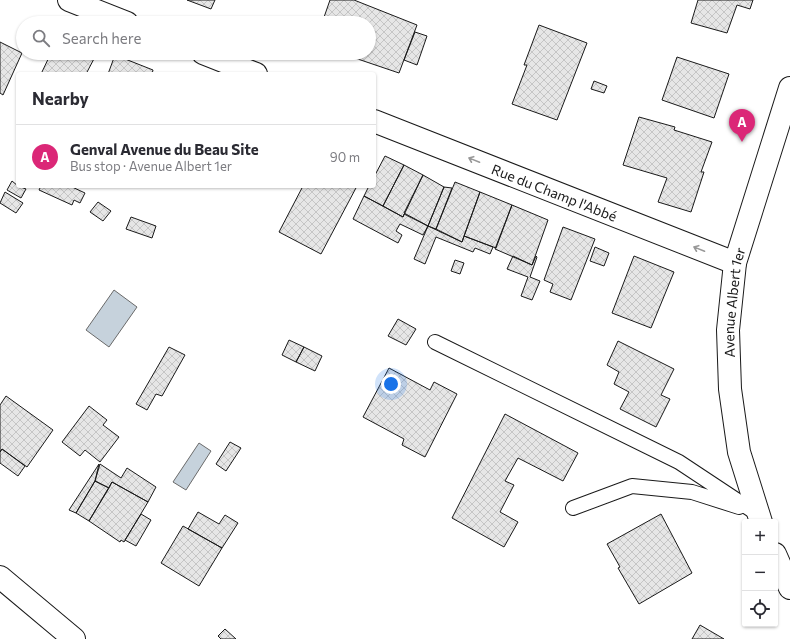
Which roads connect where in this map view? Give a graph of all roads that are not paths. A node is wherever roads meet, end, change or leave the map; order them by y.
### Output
1 (69, 0) edge
2 (109, 16) edge
3 (221, 60) edge
4 (251, 72) edge
5 (790, 88) edge
6 (376, 121) edge
7 (735, 263) junction
8 (435, 342) dead end
9 (573, 508) dead end
10 (759, 517) edge
11 (775, 555) edge
12 (0, 577) edge
13 (790, 588) edge
14 (74, 639) edge

1 - 2 street
3 - 4 street
5 - 7 street, Avenue Albert 1er
7 -> 6 street, Rue du Champ l'Abbé
7 - 10 street, Avenue Albert 1er
8 - 10 lane
9 - 10 lane
11 - 13 street
12 - 14 street

